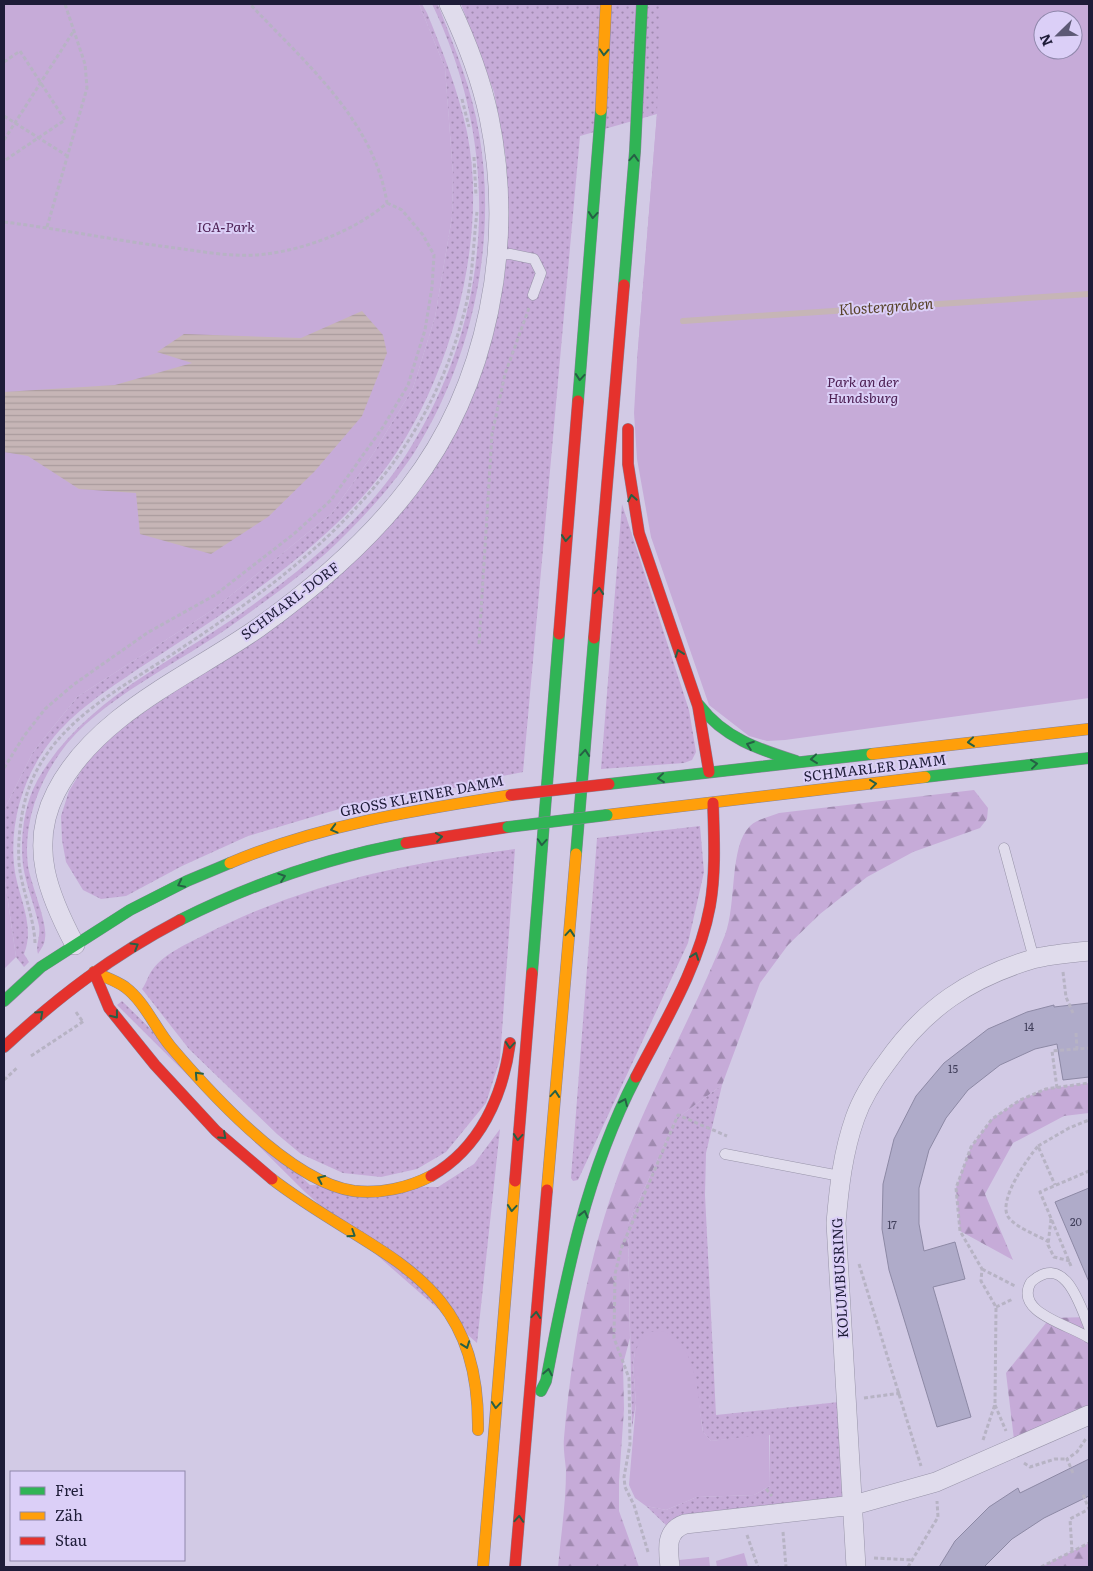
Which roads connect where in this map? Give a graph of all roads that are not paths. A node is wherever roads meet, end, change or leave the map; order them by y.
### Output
1 (449, 4) edge
2 (606, 4) edge
3 (642, 4) edge
4 (497, 255) junction
5 (623, 294) junction
6 (533, 295) road end
7 (632, 336) dead end
8 (629, 419) dead end
9 (696, 699) junction
10 (1089, 729) edge
11 (1089, 758) edge
12 (796, 761) junction
13 (709, 772) junction
14 (713, 803) junction
15 (664, 808) junction
16 (1004, 848) dead end
17 (535, 948) junction
18 (1089, 951) edge
19 (1034, 958) junction
20 (86, 960) junction
21 (519, 978) dead end
22 (4, 1002) edge
23 (511, 1031) dead end
24 (4, 1046) edge
25 (725, 1154) dead end
26 (840, 1176) junction
27 (1089, 1327) edge
28 (1089, 1338) edge
29 (1089, 1415) edge
30 (527, 1416) junction
31 (477, 1440) dead end
32 (854, 1505) junction
33 (476, 1516) dead end
34 (485, 1549) junction
35 (856, 1562) edge
36 (483, 1567) edge
37 (515, 1567) edge
38 (670, 1567) edge

1 - 4 street, SCHMARL-DORF
2 -> 17 main road
5 -> 3 main road
4 - 6 lane
4 - 20 street, SCHMARL-DORF
5 - 7 main road
30 -> 5 main road
9 -> 8 main road
12 -> 9 main road
9 - 13 main road
10 -> 12 main road, SCHMARLER DAMM
14 -> 11 main road, SCHMARLER DAMM
12 - 13 main road, SCHMARLER DAMM
13 - 14 main road
13 - 15 main road
13 -> 20 main road, GROSS KLEINER DAMM, bridge
14 - 15 main road, SCHMARLER DAMM
30 -> 14 main road
20 -> 15 main road, GROSS KLEINER DAMM, bridge
16 - 19 lane
17 - 21 main road
17 -> 34 main road
18 - 19 street, KOLUMBUSRING
19 - 26 street, KOLUMBUSRING
20 - 22 main road, GROSS KLEINER DAMM
23 -> 20 main road
24 -> 20 main road, GROSS KLEINER DAMM
20 -> 31 main road
25 - 26 lane
26 - 32 street, KOLUMBUSRING
27 - 28 lane
29 - 32 street
37 -> 30 main road
32 - 35 street, KOLUMBUSRING
32 - 38 street
33 - 34 main road
34 - 36 main road

